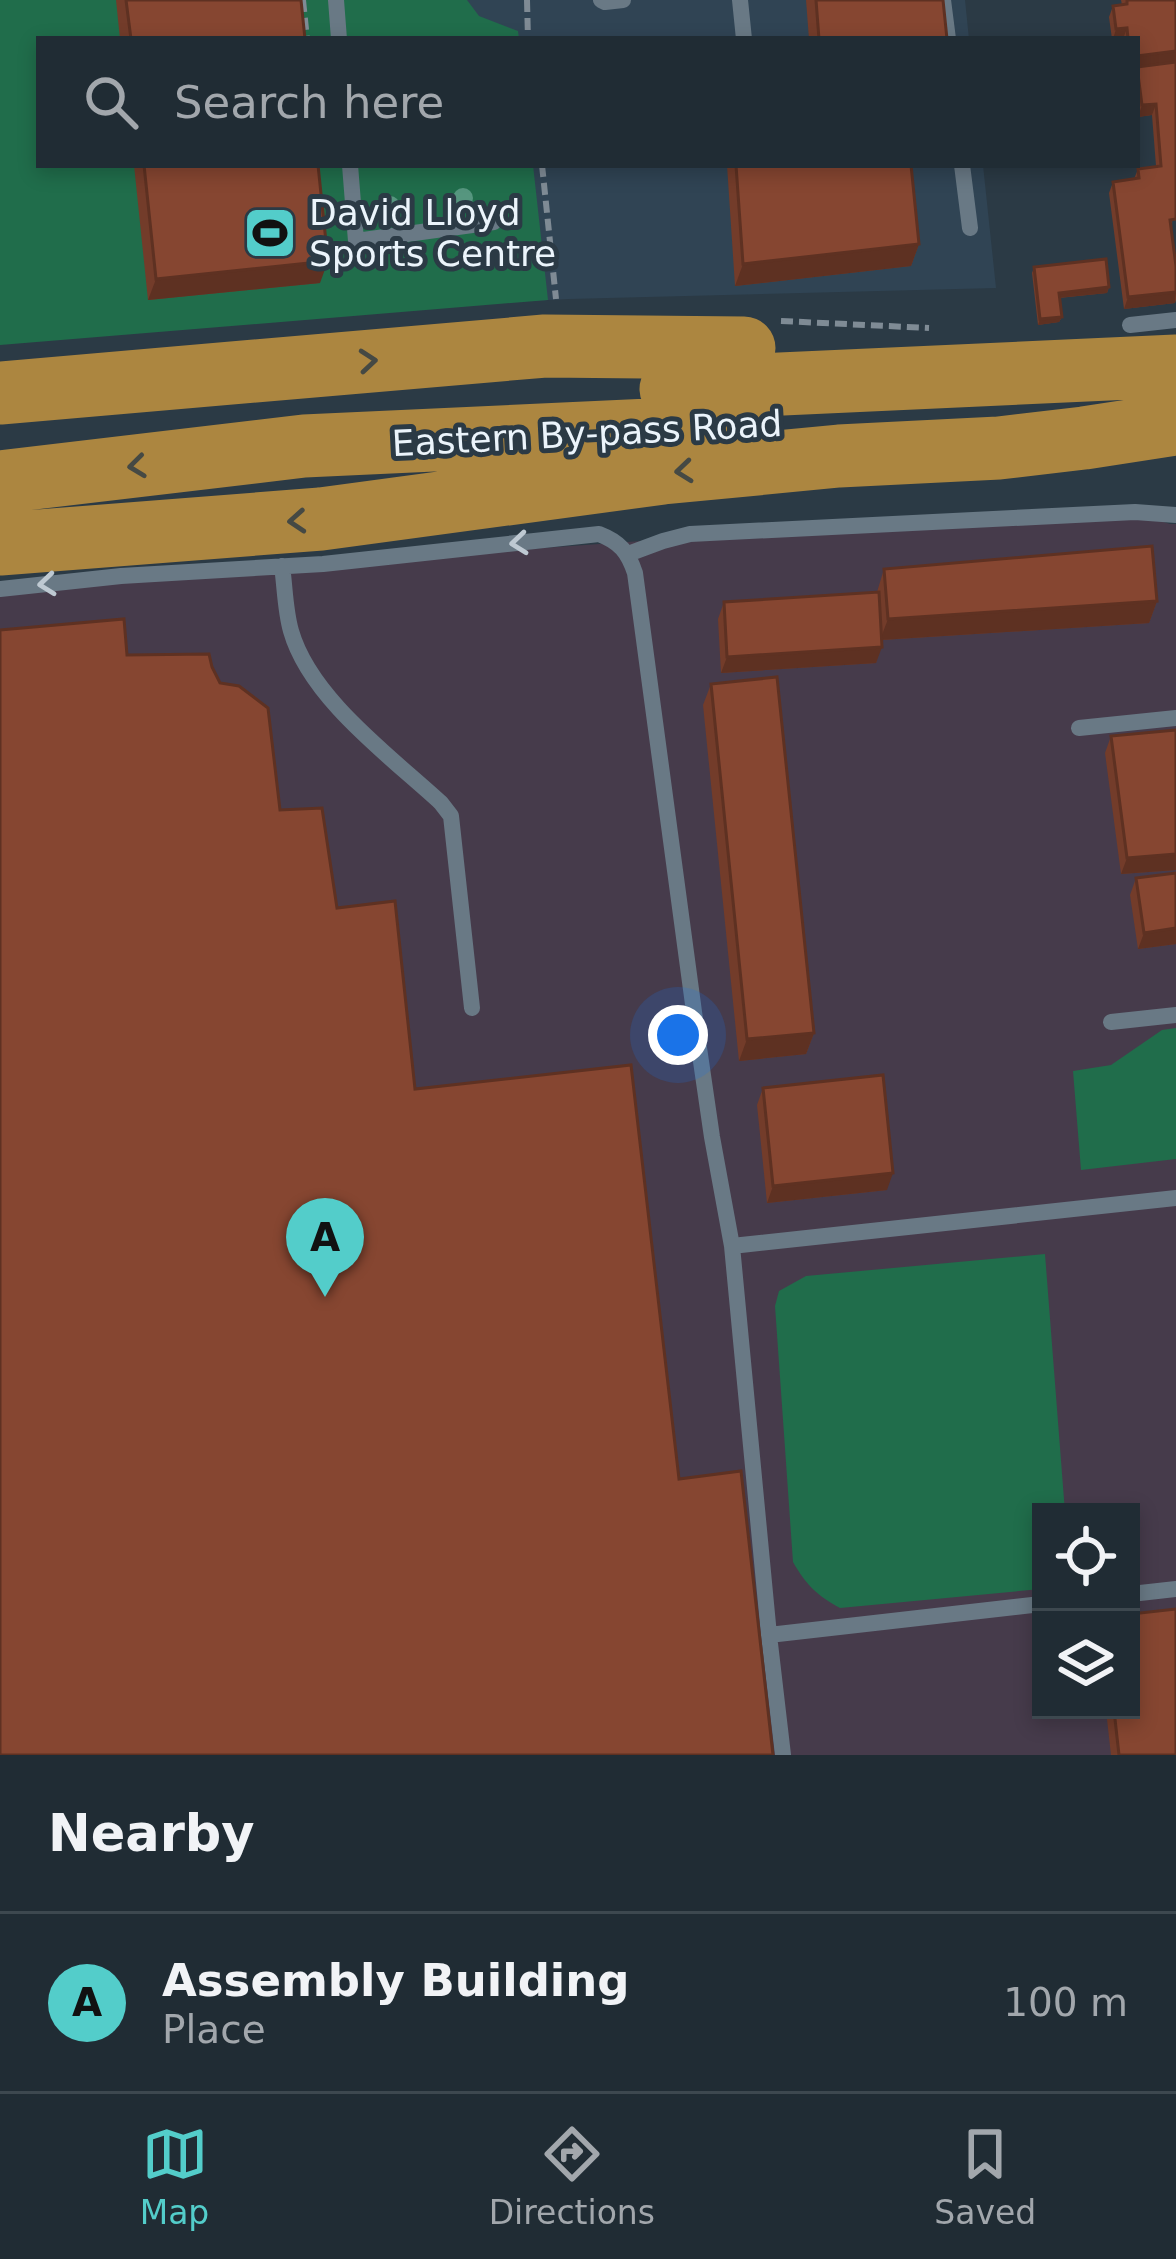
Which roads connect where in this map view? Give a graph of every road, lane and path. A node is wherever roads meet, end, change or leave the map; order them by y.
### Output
1 (303, 0) edge
2 (336, 0) edge
3 (526, 0) edge
4 (601, 0) edge
5 (623, 0) edge
6 (740, 0) edge
7 (943, 0) edge
8 (307, 36) edge
9 (339, 36) edge
10 (528, 36) edge
11 (744, 36) edge
12 (948, 36) edge
13 (350, 168) edge
14 (542, 168) edge
15 (962, 168) edge
16 (494, 222) dead end
17 (970, 228) dead end
18 (557, 309) dead end
19 (1176, 320) edge
20 (1153, 346) edge
21 (970, 376) junction
22 (0, 393) edge
23 (1176, 405) edge
24 (1176, 424) edge
25 (0, 440) edge
26 (0, 482) edge
27 (1176, 515) edge
28 (0, 544) edge
29 (628, 554) junction
30 (282, 566) junction
31 (0, 589) edge
32 (1176, 718) edge
33 (1079, 728) dead end
34 (472, 1009) dead end
35 (1176, 1015) edge
36 (1111, 1022) dead end
37 (1176, 1198) edge
38 (732, 1246) junction
39 (1176, 1589) edge
40 (1140, 1593) edge
41 (1032, 1605) edge
42 (769, 1636) junction
43 (783, 1755) edge

1 - 8 path
2 - 9 lane
3 - 10 path
4 - 5 lane
6 - 11 lane
7 - 12 lane
13 - 16 lane
14 - 18 path
15 - 17 lane
19 - 20 lane
20 - 21 highway, Eastern By-pass Road
22 -> 21 highway
21 - 25 highway, Eastern By-pass Road
23 -> 26 highway, Eastern By-pass Road
24 -> 28 highway
27 - 29 lane
29 -> 30 lane
29 - 38 lane
30 -> 31 lane
30 - 34 lane
32 - 33 lane
35 - 36 lane
37 - 38 lane
38 - 42 lane
39 - 40 lane
41 - 42 lane
42 - 43 lane

